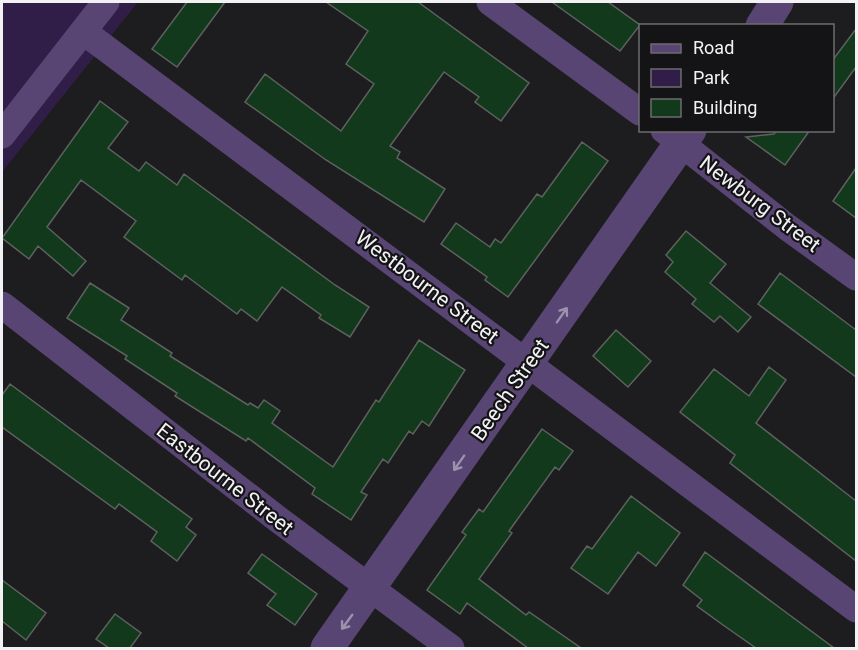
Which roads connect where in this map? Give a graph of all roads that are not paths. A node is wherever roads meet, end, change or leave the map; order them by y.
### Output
1 (106, 2) edge
2 (490, 2) edge
3 (777, 2) edge
4 (763, 24) edge
5 (84, 32) junction
6 (639, 111) edge
7 (2, 135) edge
8 (678, 135) edge
9 (856, 277) edge
10 (2, 305) edge
11 (529, 364) junction
12 (370, 589) junction
13 (856, 609) edge
14 (327, 648) edge
15 (451, 648) edge

1 - 5 street
2 - 6 street
3 - 4 street
5 - 7 street
5 - 11 street, Westbourne Street
8 - 9 street, Newburg Street
11 -> 8 street, Beech Street
10 - 12 street, Eastbourne Street
11 -> 12 street, Beech Street
11 - 13 street, Westbourne Street
12 -> 14 street, Beech Street
12 - 15 street, Eastbourne Street

